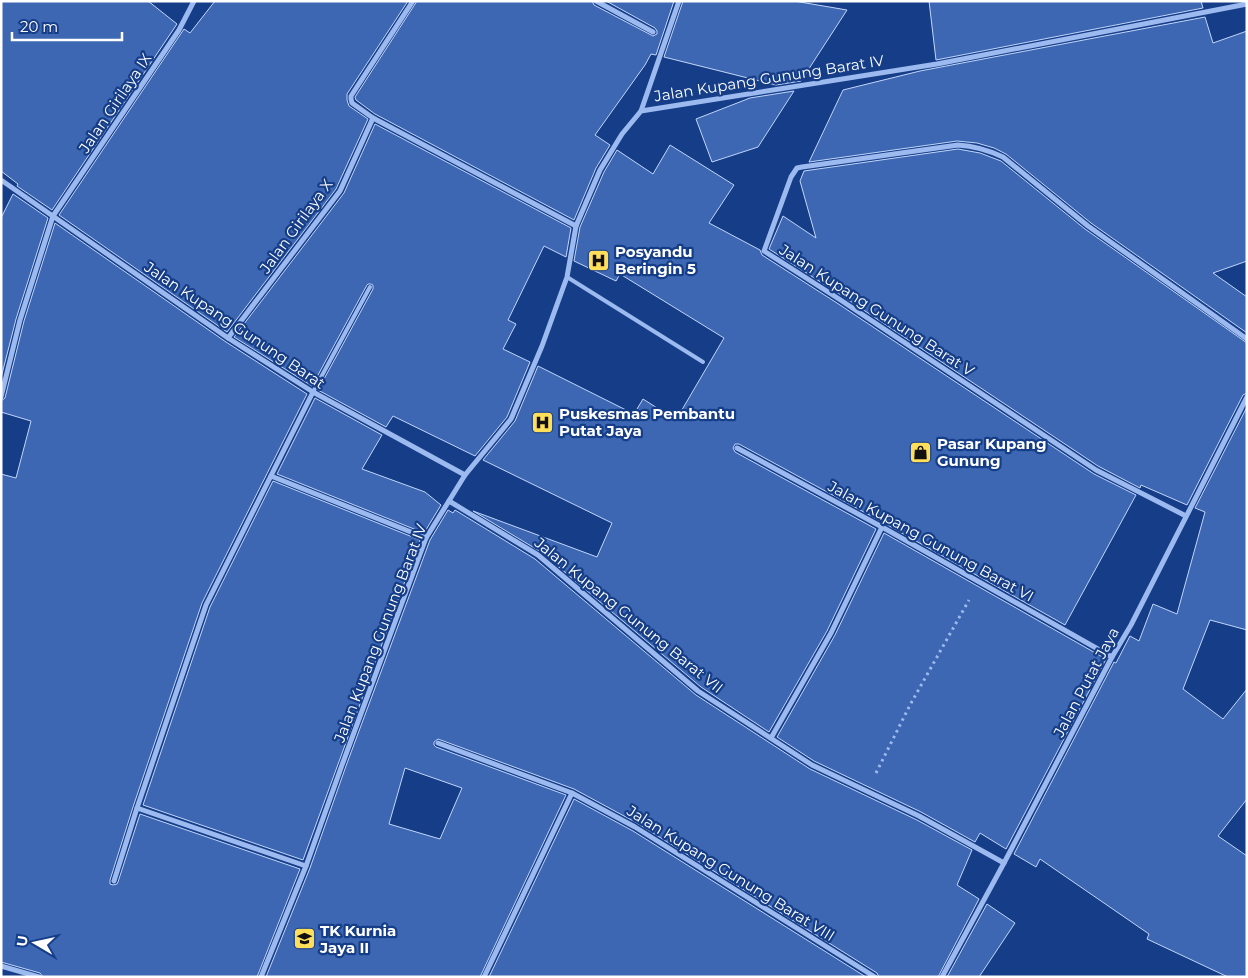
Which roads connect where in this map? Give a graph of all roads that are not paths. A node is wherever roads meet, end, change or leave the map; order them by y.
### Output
1 (194, 1) edge
2 (413, 1) edge
3 (596, 1) edge
4 (680, 1) edge
5 (1247, 4) edge
6 (653, 32) dead end
7 (641, 111) junction
8 (373, 118) junction
9 (1, 180) edge
10 (53, 216) junction
11 (576, 226) junction
12 (568, 277) junction
13 (370, 287) dead end
14 (228, 338) junction
15 (1247, 340) edge
16 (702, 362) dead end
17 (313, 392) junction
18 (1, 397) edge
19 (1247, 397) edge
20 (737, 448) dead end
21 (270, 476) junction
22 (465, 476) junction
23 (449, 501) junction
24 (1186, 516) junction
25 (882, 527) junction
26 (426, 538) junction
27 (1112, 657) junction
28 (771, 738) junction
29 (438, 743) dead end
30 (572, 793) junction
31 (137, 808) junction
32 (1004, 863) junction
33 (306, 866) junction
34 (114, 880) dead end
35 (1, 966) edge
36 (39, 977) edge
37 (261, 977) edge
38 (484, 977) edge
39 (876, 977) edge
40 (942, 977) edge

1 - 10 street, Jalan Girilaya IX
2 - 8 street
3 - 6 street
4 - 7 street
5 - 7 street, Jalan Kupang Gunung Barat IV
7 - 11 street, Jalan Kupang Gunung Barat IV
8 - 11 street
8 - 14 street, Jalan Girilaya X
9 - 10 street, Jalan Kupang Gunung Barat
10 - 14 street, Jalan Kupang Gunung Barat
10 - 18 street, Jalan Girilaya IX
11 - 12 street, Jalan Kupang Gunung Barat IV
12 - 16 lane
12 - 22 street, Jalan Kupang Gunung Barat IV
13 - 17 lane
14 - 17 street, Jalan Kupang Gunung Barat
15 - 24 street, Jalan Kupang Gunung Barat V
17 - 21 street
17 - 22 street, Jalan Kupang Gunung Barat
19 - 24 street, Jalan Putat Jaya
20 - 25 street, Jalan Kupang Gunung Barat VI
21 - 26 street
21 - 31 street
22 - 23 street, Jalan Kupang Gunung Barat IV
23 - 26 street, Jalan Kupang Gunung Barat IV
23 - 28 street, Jalan Kupang Gunung Barat VII
24 - 27 street, Jalan Putat Jaya
25 - 27 street, Jalan Kupang Gunung Barat VI
25 - 28 street
26 - 33 street, Jalan Kupang Gunung Barat IV
27 - 32 street, Jalan Putat Jaya
28 - 32 street, Jalan Kupang Gunung Barat VII
29 - 30 street, Jalan Kupang Gunung Barat VIII
30 - 38 street
30 - 39 street, Jalan Kupang Gunung Barat VIII
31 - 33 street
31 - 34 street
32 - 40 street, Jalan Putat Jaya
33 - 37 street, Jalan Kupang Gunung Barat IV
35 - 36 street

